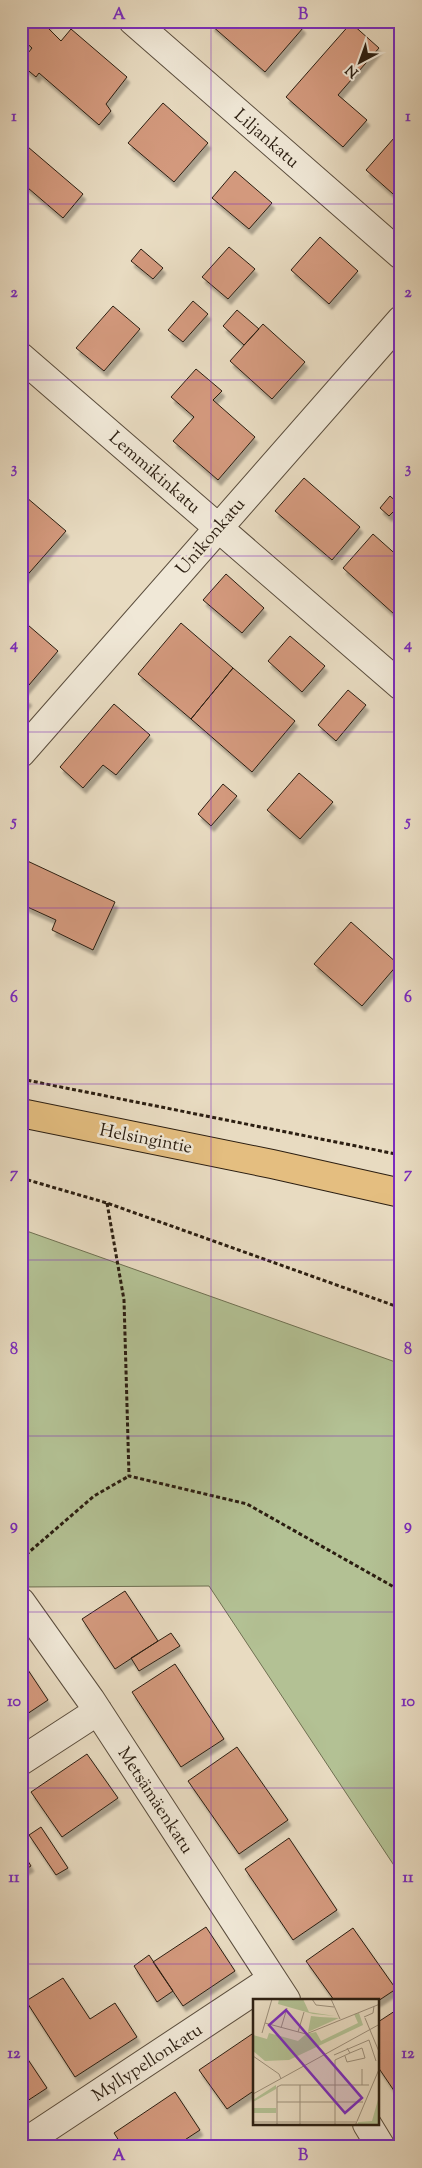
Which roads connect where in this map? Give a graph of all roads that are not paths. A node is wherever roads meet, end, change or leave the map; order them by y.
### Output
1 (133, 21) edge
2 (401, 254) edge
3 (401, 320) edge
4 (21, 357) edge
5 (218, 527) junction
6 (401, 686) edge
7 (21, 753) edge
8 (21, 1113) edge
9 (272, 1164) junction
10 (401, 1181) edge
11 (401, 1192) edge
12 (21, 1602) edge
13 (98, 1712) junction
14 (21, 1762) edge
15 (279, 1990) edge
16 (264, 1999) edge
17 (253, 2006) edge
18 (368, 2126) edge
19 (21, 2145) edge
20 (381, 2147) edge

1 - 2 street, Liljankatu
3 - 5 street, Unikonkatu
4 - 5 street, Lemmikinkatu
5 - 6 street, Lemmikinkatu
5 - 7 street, Unikonkatu
8 - 9 main road, Helsingintie
9 - 10 main road, Helsingintie
9 - 11 main road, Helsingintie
12 - 13 street, Metsämäenkatu
13 - 14 street
13 - 15 street, Metsämäenkatu
15 - 16 street, Myllypellonkatu
17 - 19 street, Myllypellonkatu
18 - 20 street

